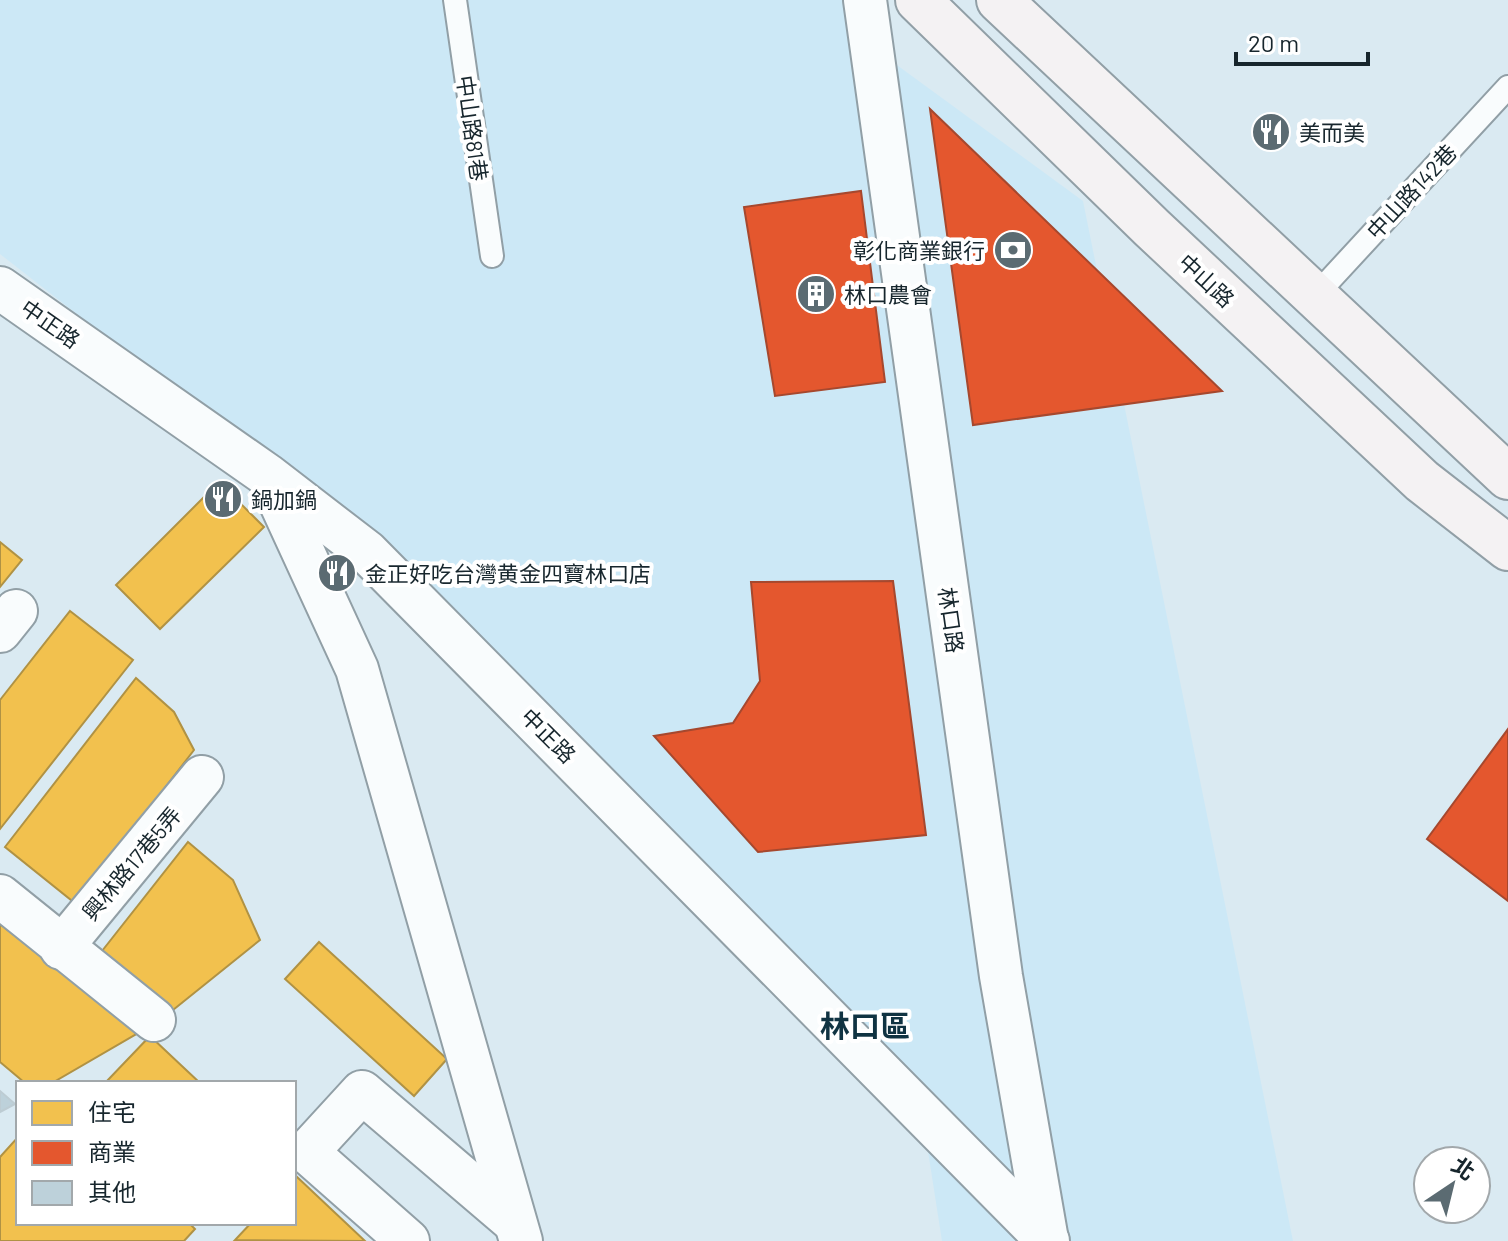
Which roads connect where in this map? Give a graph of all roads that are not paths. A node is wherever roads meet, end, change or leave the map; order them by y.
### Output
1 (455, 0) edge
2 (865, 0) edge
3 (918, 0) edge
4 (999, 0) edge
5 (1508, 87) edge
6 (492, 256) dead end
7 (0, 288) edge
8 (1315, 296) junction
9 (267, 475) junction
10 (1508, 477) edge
11 (1508, 548) edge
12 (202, 777) dead end
13 (0, 896) edge
14 (61, 948) junction
15 (154, 1020) dead end
16 (508, 1234) edge
17 (1047, 1240) edge
18 (408, 1241) edge

1 - 6 lane, 中山路81巷
2 - 17 street, 林口路
3 - 11 main road, 中山路
4 - 8 main road
5 - 8 lane, 中山路142巷
7 - 9 street, 中正路
8 - 10 main road
9 - 16 street
9 - 17 street, 中正路
12 - 14 street, 興林路17巷5弄
13 - 14 street
14 - 15 street
16 - 18 street

